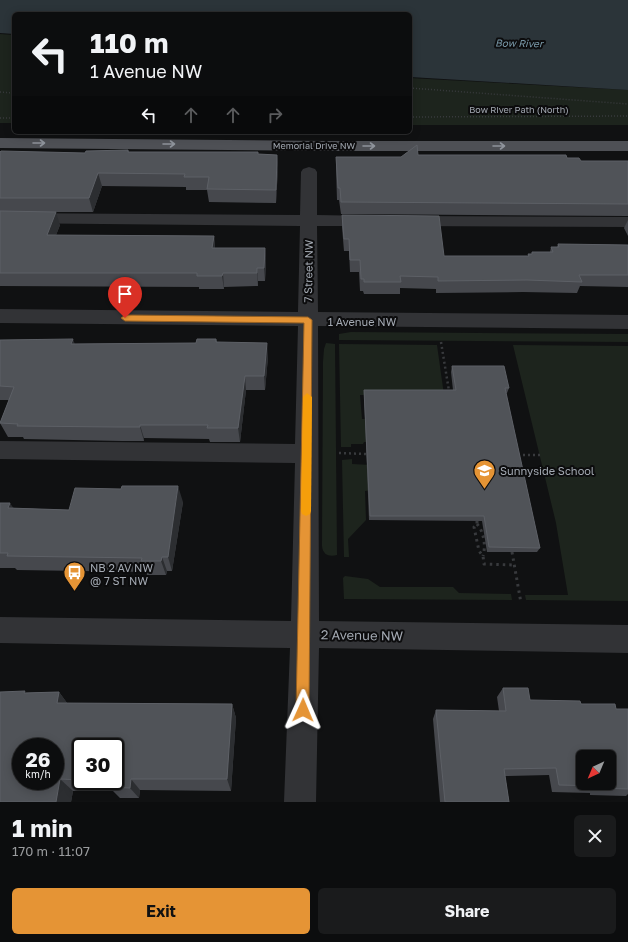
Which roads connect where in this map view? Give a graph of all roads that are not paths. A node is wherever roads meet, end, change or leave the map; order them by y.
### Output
1 (412, 133) edge
2 (628, 134) edge
3 (0, 143) edge
4 (628, 146) edge
5 (310, 172) dead end
6 (0, 218) edge
7 (309, 221) junction
8 (628, 222) edge
9 (0, 316) edge
10 (308, 320) junction
11 (628, 322) edge
12 (0, 450) edge
13 (307, 454) junction
14 (0, 630) edge
15 (305, 634) junction
16 (628, 639) edge
17 (300, 802) edge

1 - 2 main road, Memorial Drive NW
3 -> 4 main road, Memorial Drive NW
5 - 7 street, 7 Street NW
6 - 7 street
7 - 8 street
7 - 10 street, 7 Street NW
9 - 10 street, 1 Avenue NW
10 - 11 street, 1 Avenue NW
10 - 13 street, 7 Street NW
12 - 13 street
13 - 15 street, 7 Street NW
14 - 15 street, 2 Avenue NW
15 - 16 street, 2 Avenue NW
15 - 17 street, 7 Street NW

